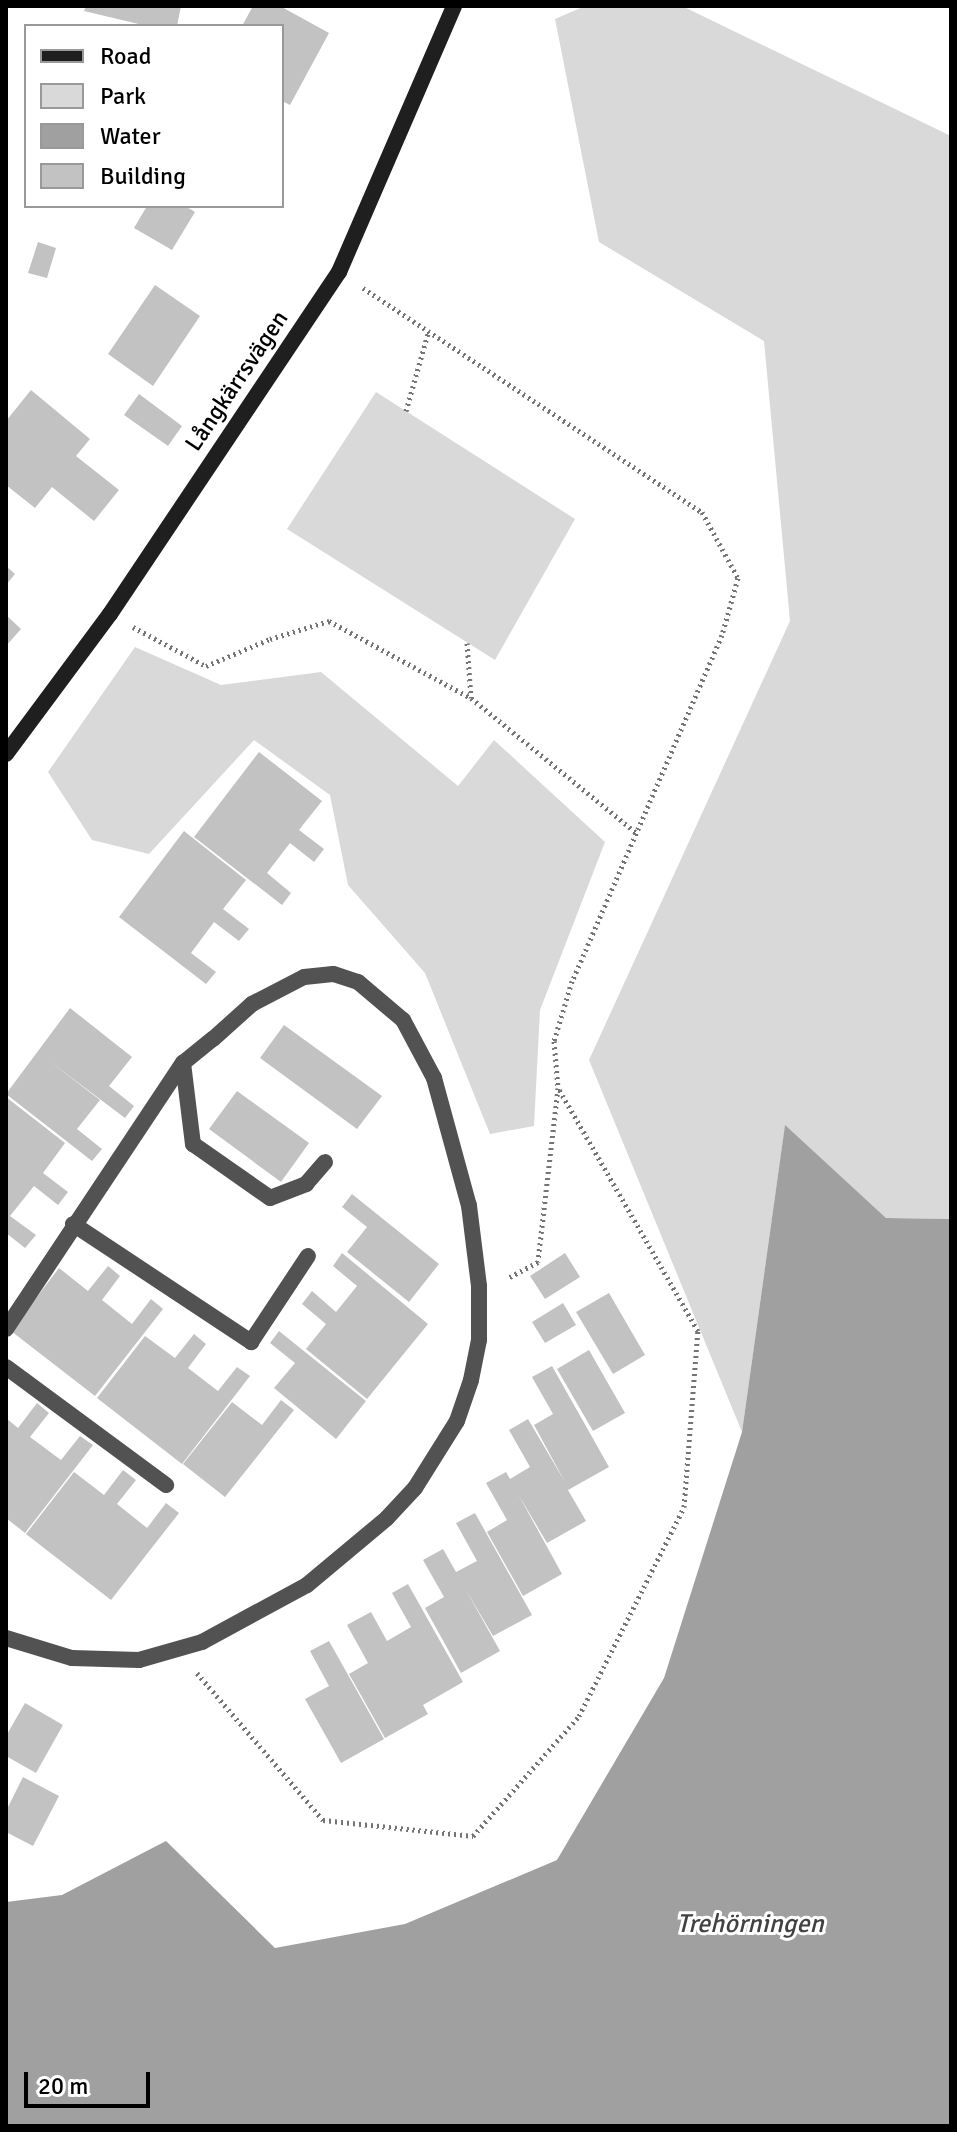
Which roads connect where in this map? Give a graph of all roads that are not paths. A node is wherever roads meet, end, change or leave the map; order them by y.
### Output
1 (454, 6) edge
2 (6, 754) edge
3 (183, 1063) junction
4 (325, 1162) dead end
5 (73, 1224) junction
6 (308, 1256) dead end
7 (6, 1329) edge
8 (6, 1367) edge
9 (166, 1485) dead end
10 (6, 1638) edge

1 - 2 street, Långkärrsvägen
3 - 4 street
3 - 5 street
3 - 10 street
5 - 6 street
5 - 7 street
8 - 9 street

